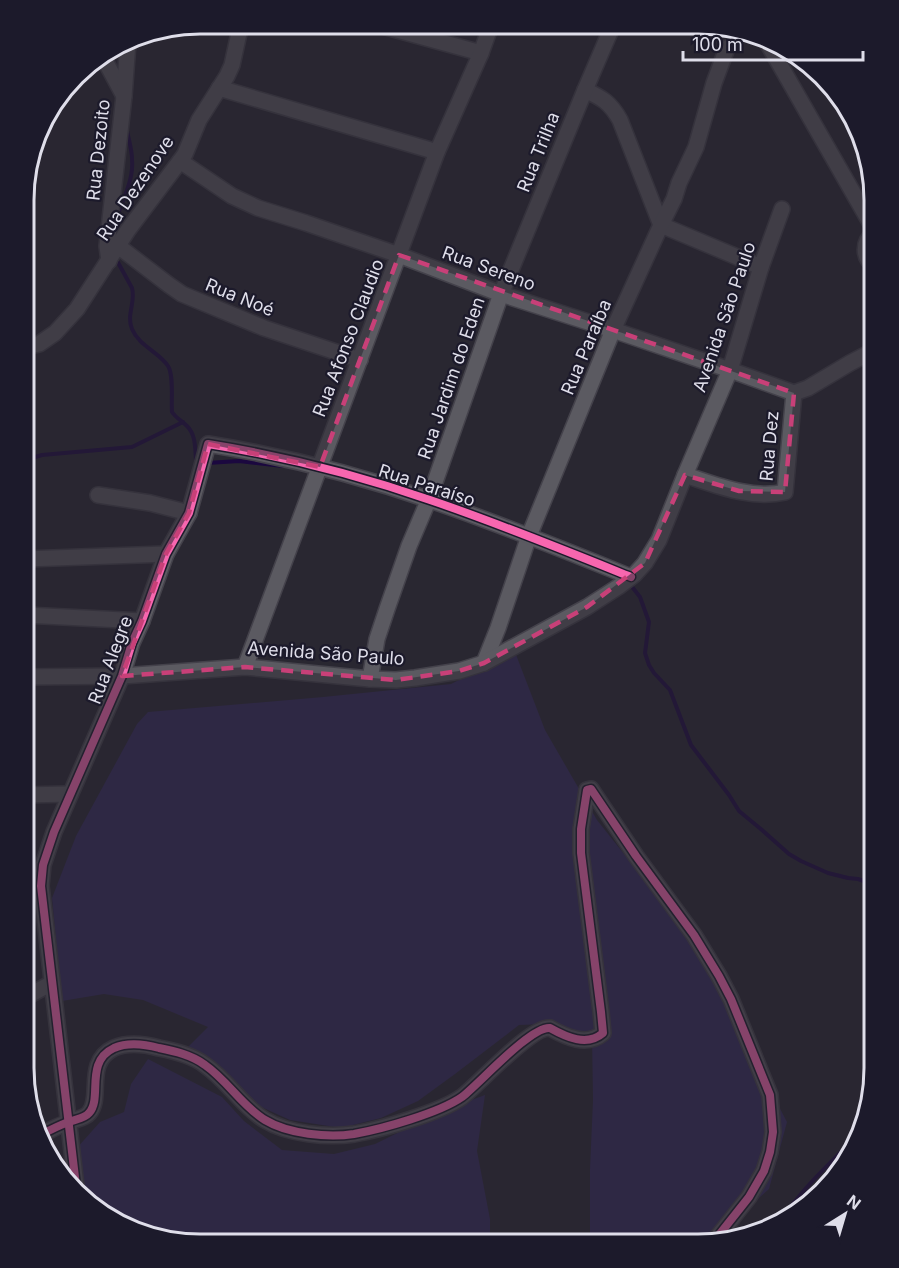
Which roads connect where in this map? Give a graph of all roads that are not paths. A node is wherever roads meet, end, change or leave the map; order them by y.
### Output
1 (488, 34) edge
2 (609, 34) edge
3 (239, 35) edge
4 (414, 35) edge
5 (727, 48) dead end
6 (127, 52) edge
7 (773, 52) edge
8 (481, 53) junction
9 (107, 64) edge
10 (219, 88) junction
11 (585, 90) junction
12 (124, 96) junction
13 (437, 152) junction
14 (180, 161) junction
15 (782, 209) dead end
16 (864, 212) edge
17 (661, 225) junction
18 (118, 246) junction
19 (399, 255) junction
20 (110, 261) junction
21 (762, 267) junction
22 (501, 294) junction
23 (613, 330) junction
24 (34, 345) edge
25 (864, 356) edge
26 (360, 360) junction
27 (730, 370) junction
28 (794, 393) junction
29 (208, 444) joint
30 (320, 467) junction
31 (685, 475) junction
32 (98, 495) dead end
33 (429, 499) junction
34 (189, 513) junction
35 (529, 536) junction
36 (166, 554) junction
37 (34, 559) edge
38 (631, 577) junction
39 (34, 615) edge
40 (142, 621) junction
41 (484, 663) junction
42 (245, 667) junction
43 (122, 676) junction
44 (34, 677) edge
45 (370, 679) junction
46 (70, 794) junction
47 (34, 795) edge
48 (41, 886) junction
49 (34, 888) edge
50 (52, 983) junction
51 (34, 993) edge
52 (69, 1121) junction
53 (48, 1131) edge
54 (75, 1176) edge
55 (722, 1231) edge

1 - 8 street, Rua Afonso Claudio
2 - 11 street, Rua Trilha
3 - 10 street, Rua Dezenove
4 - 8 street
5 - 17 street, Rua Paraíba
6 - 12 street, Rua Dezoito
7 - 16 street
8 - 13 street, Rua Afonso Claudio
9 - 12 street
10 - 13 street
10 - 14 street, Rua Dezenove
11 - 17 street
11 - 22 street, Rua Trilha
12 - 20 street, Rua Dezoito
13 - 19 street, Rua Afonso Claudio
14 - 18 street, Rua Dezenove
14 - 19 street, Rua Sereno
15 - 21 street, Avenida São Paulo
17 - 21 street
17 - 23 street, Rua Paraíba
18 - 20 street, Rua Dezenove
18 - 26 street, Rua Noé
19 - 22 street, Rua Sereno
19 - 26 street, Rua Afonso Claudio
20 - 24 street, Rua Dezenove
21 - 27 street, Avenida São Paulo
22 - 23 street, Rua Sereno
22 - 33 street, Rua Jardim do Eden
23 - 27 street, Rua Sereno
23 - 35 street, Rua Paraíba
25 - 28 street, Rua Dez
26 - 30 street, Rua Afonso Claudio
27 - 28 street, Rua Sereno
27 - 31 street, Avenida São Paulo
28 - 31 street, Rua Dez
29 - 30 street, Rua Paraíso
29 - 34 street, Rua Alegre
30 - 33 street, Rua Paraíso
30 - 42 street, Rua Afonso Claudio
31 - 38 street, Avenida São Paulo
32 - 34 street
33 - 35 street, Rua Paraíso
33 - 45 street, Rua Jardim do Eden
34 - 36 street, Rua Alegre
35 - 38 street, Rua Paraíso
35 - 41 street, Rua Paraíba
36 - 37 street
36 - 40 street, Rua Alegre
38 - 41 street, Avenida São Paulo
39 - 40 street
40 - 43 street, Rua Alegre
41 - 45 street, Avenida São Paulo
42 - 43 street, Avenida São Paulo
42 - 45 street, Avenida São Paulo
43 - 44 street, Avenida São Paulo
43 - 46 street, Rua Alegre
46 - 47 street
46 - 48 street, Rua Alegre
48 - 49 street
48 - 50 street, Rua Alegre
50 - 51 street
50 - 52 street, Rua Alegre
52 - 53 street
52 - 54 street, Rua Alegre
52 - 55 street

